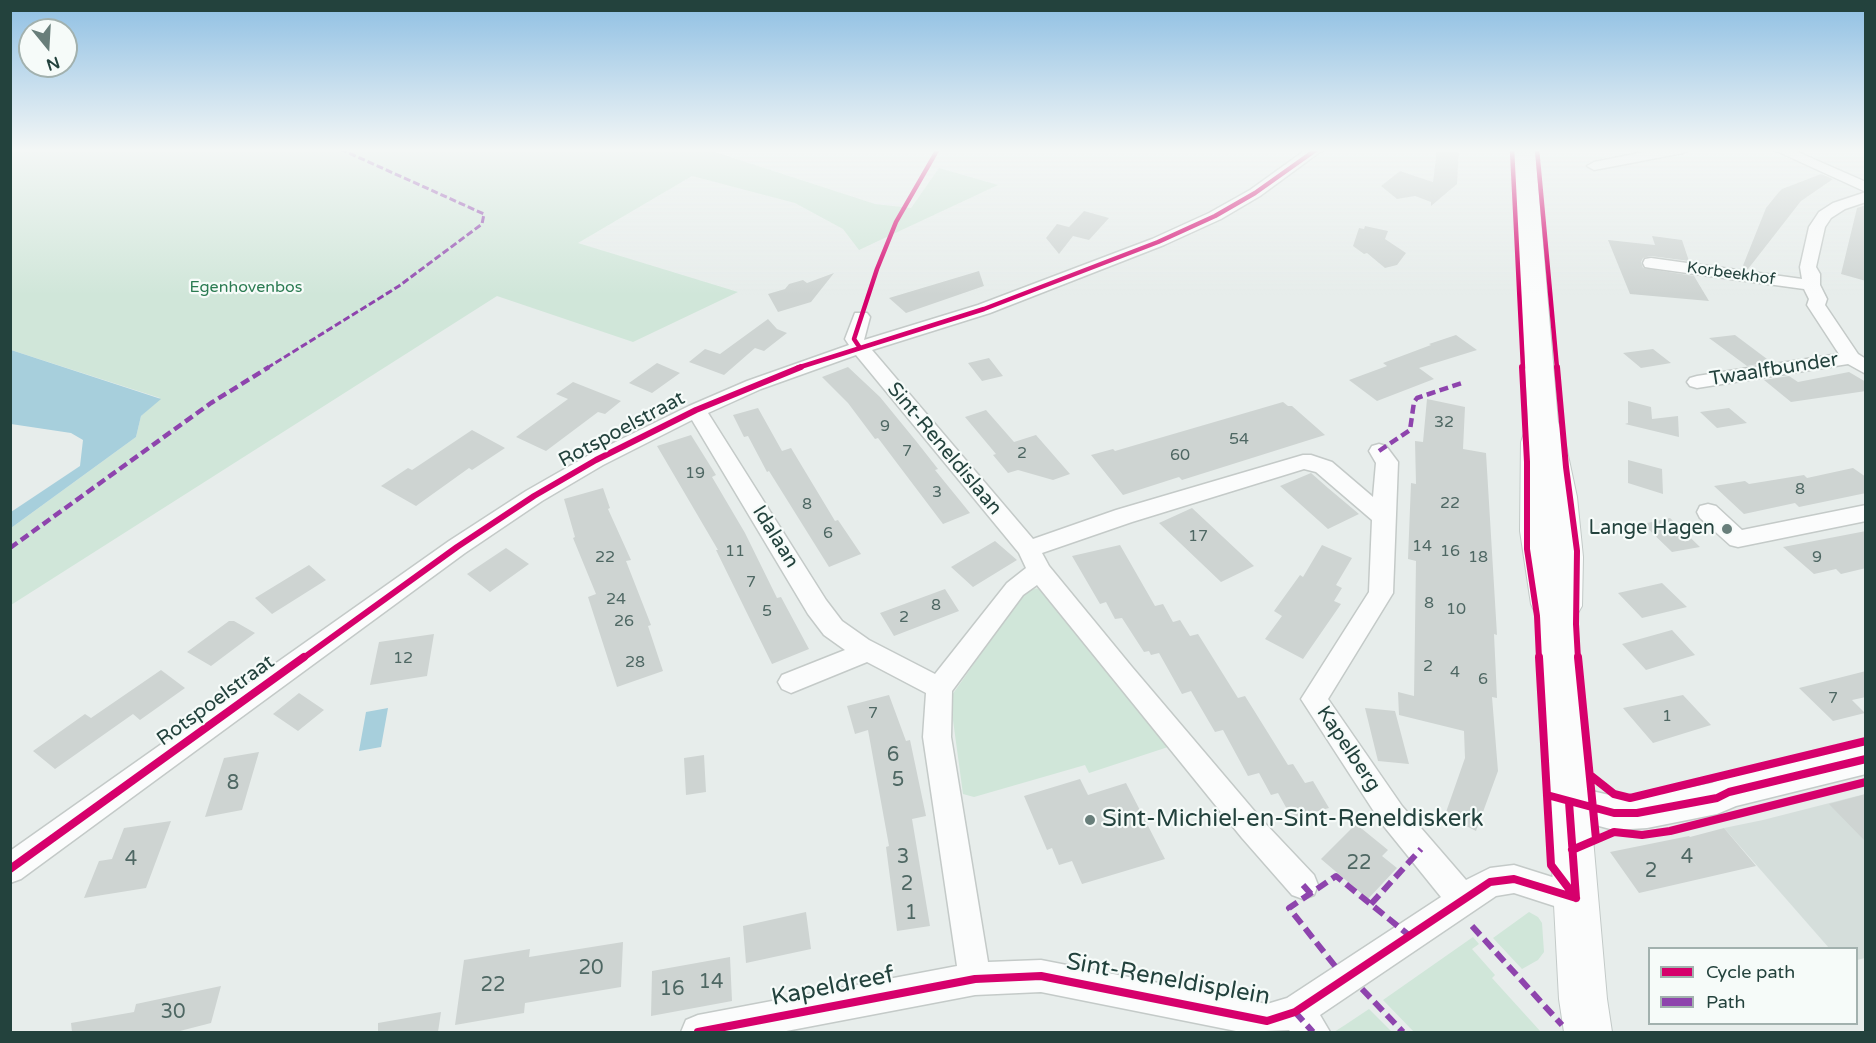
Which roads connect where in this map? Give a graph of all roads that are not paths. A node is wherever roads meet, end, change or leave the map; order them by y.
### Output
1 (1247, 198) edge
2 (1527, 198) edge
3 (1864, 198) edge
4 (1651, 263) dead end
5 (1811, 285) junction
6 (861, 317) dead end
7 (860, 348) junction
8 (1858, 363) edge
9 (1697, 382) dead end
10 (696, 410) junction
11 (1379, 451) dead end
12 (1708, 512) dead end
13 (1866, 513) edge
14 (1383, 517) junction
15 (1034, 560) junction
16 (868, 651) junction
17 (791, 682) dead end
18 (939, 688) junction
19 (1866, 759) edge
20 (1569, 802) junction
21 (10, 869) edge
22 (1303, 885) dead end
23 (1576, 898) junction
24 (1463, 900) junction
25 (975, 979) junction
26 (1304, 1022) edge
27 (698, 1032) edge
28 (1588, 1032) edge

1 - 7 street, Rotspoelstraat
2 - 20 main road
3 - 5 street
4 - 5 street, Korbeekhof
5 - 8 street
6 - 7 street
7 - 10 street, Rotspoelstraat
7 - 15 street, Sint-Reneldislaan
8 - 9 street, Twaalfbunder
10 - 16 street, Idalaan
10 - 21 street, Rotspoelstraat
11 - 14 street, Kapelberg
12 - 13 street
14 - 15 street
14 - 24 street, Kapelberg
15 - 18 street
15 - 22 street
16 - 17 street
16 - 18 street, Idalaan
18 - 25 street
19 - 20 street
20 - 23 main road
23 - 24 street
23 - 28 main road
24 - 26 street, Sint-Reneldisplein
25 - 26 street, Sint-Reneldisplein
25 - 27 street, Kapeldreef

